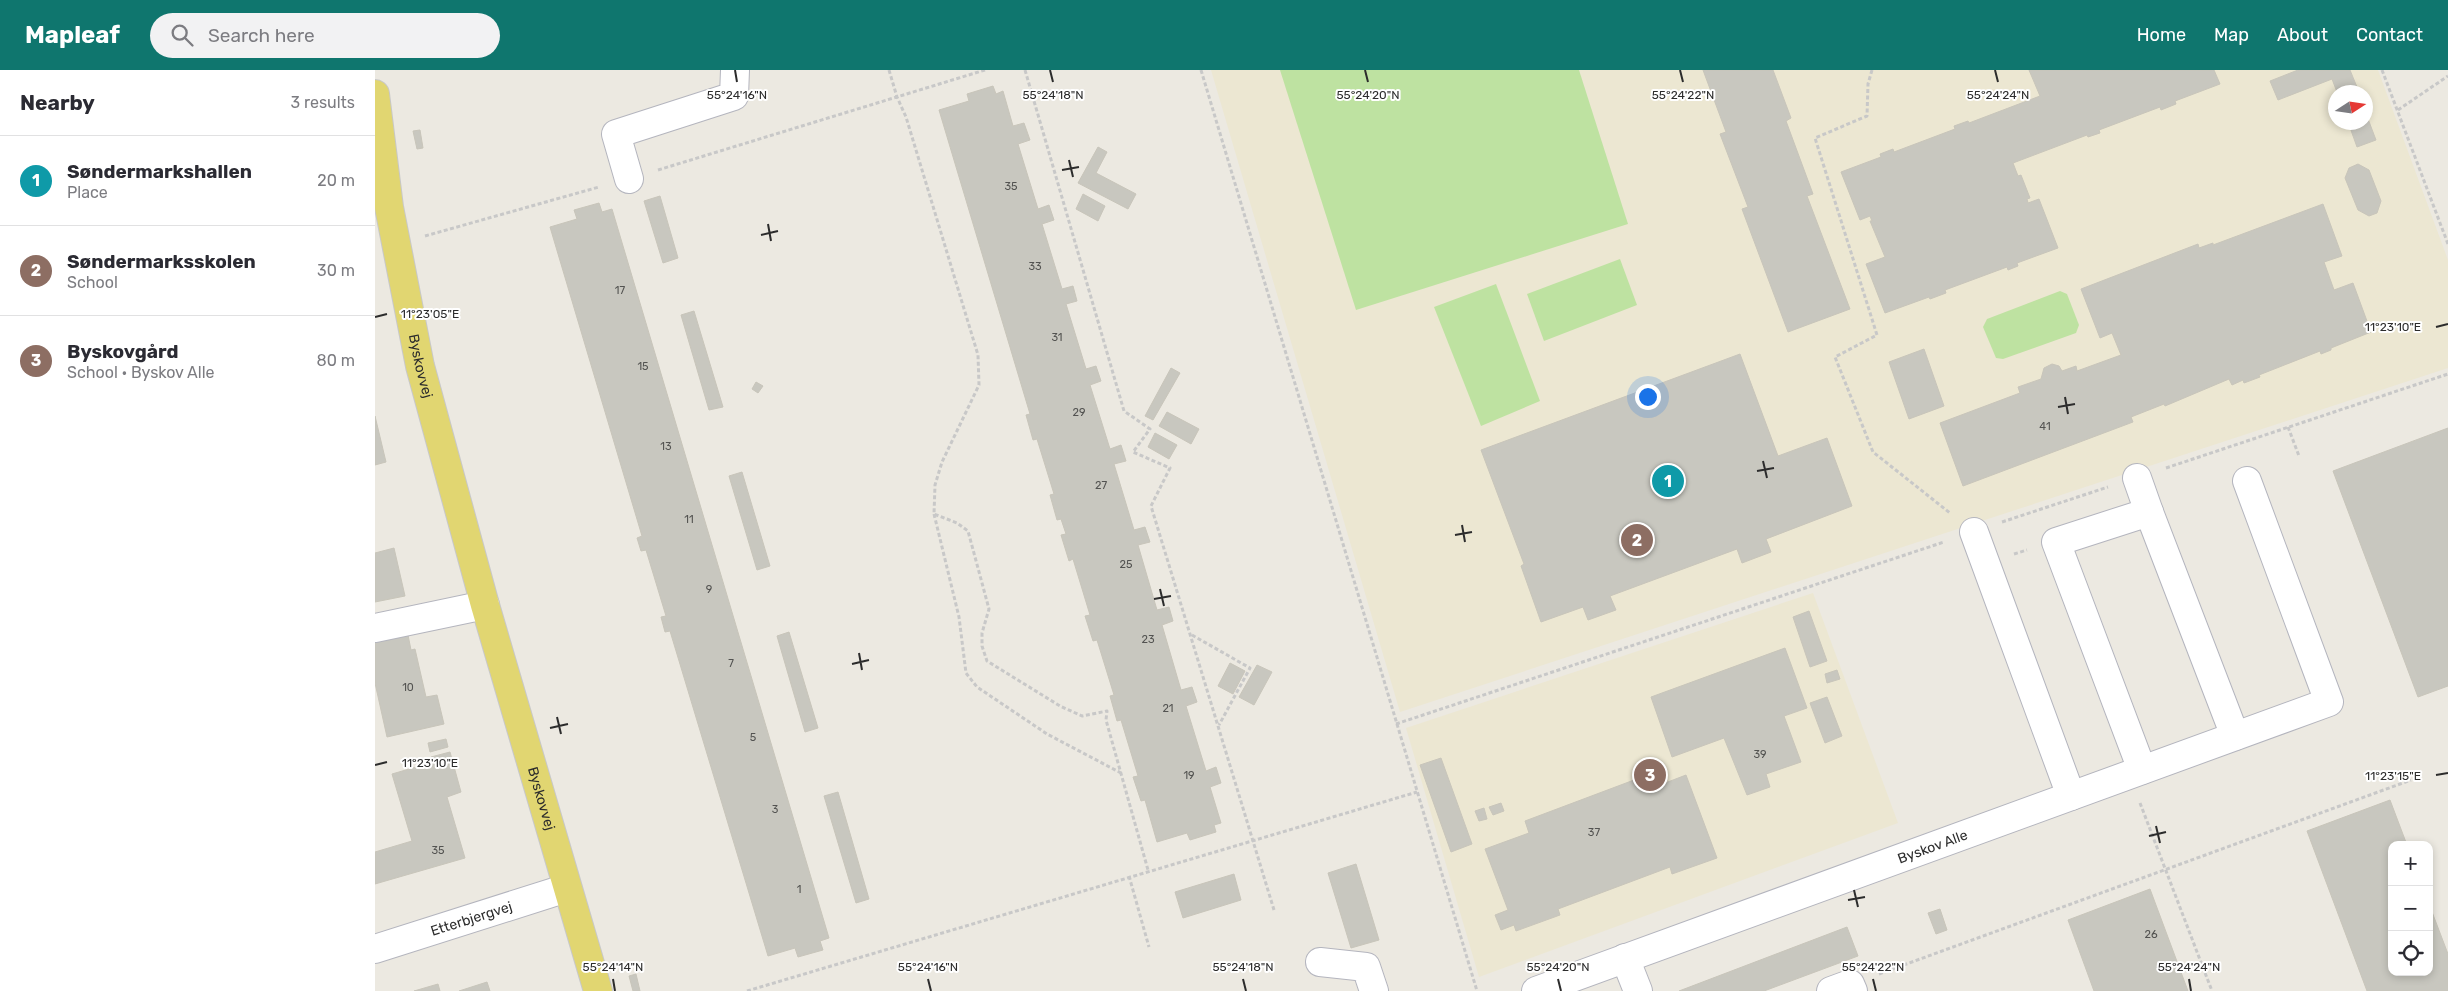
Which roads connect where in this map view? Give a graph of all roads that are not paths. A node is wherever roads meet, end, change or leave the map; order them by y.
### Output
1 (735, 70) edge
2 (375, 94) edge
3 (629, 179) road end
4 (2137, 478) road end
5 (2247, 481) dead end
6 (2149, 512) junction
7 (1973, 532) road end
8 (485, 605) junction
9 (375, 628) edge
10 (2235, 736) junction
11 (2135, 773) junction
12 (2071, 796) junction
13 (567, 888) junction
14 (375, 949) edge
15 (1625, 958) junction
16 (1320, 962) dead end
17 (598, 991) edge
18 (1374, 991) edge
19 (1536, 991) edge
20 (1638, 991) edge

1 - 3 street
2 - 8 main road, Byskovvej
4 - 6 street
5 - 10 street, Byskov Alle
6 - 10 street
6 - 11 street
7 - 12 street
8 - 9 street
8 - 13 main road, Byskovvej
10 - 11 street, Byskov Alle
11 - 12 street, Byskov Alle
12 - 15 street, Byskov Alle
13 - 14 street, Etterbjergvej
13 - 17 main road, Byskovvej
15 - 19 street, Byskov Alle
15 - 20 street
16 - 18 street

